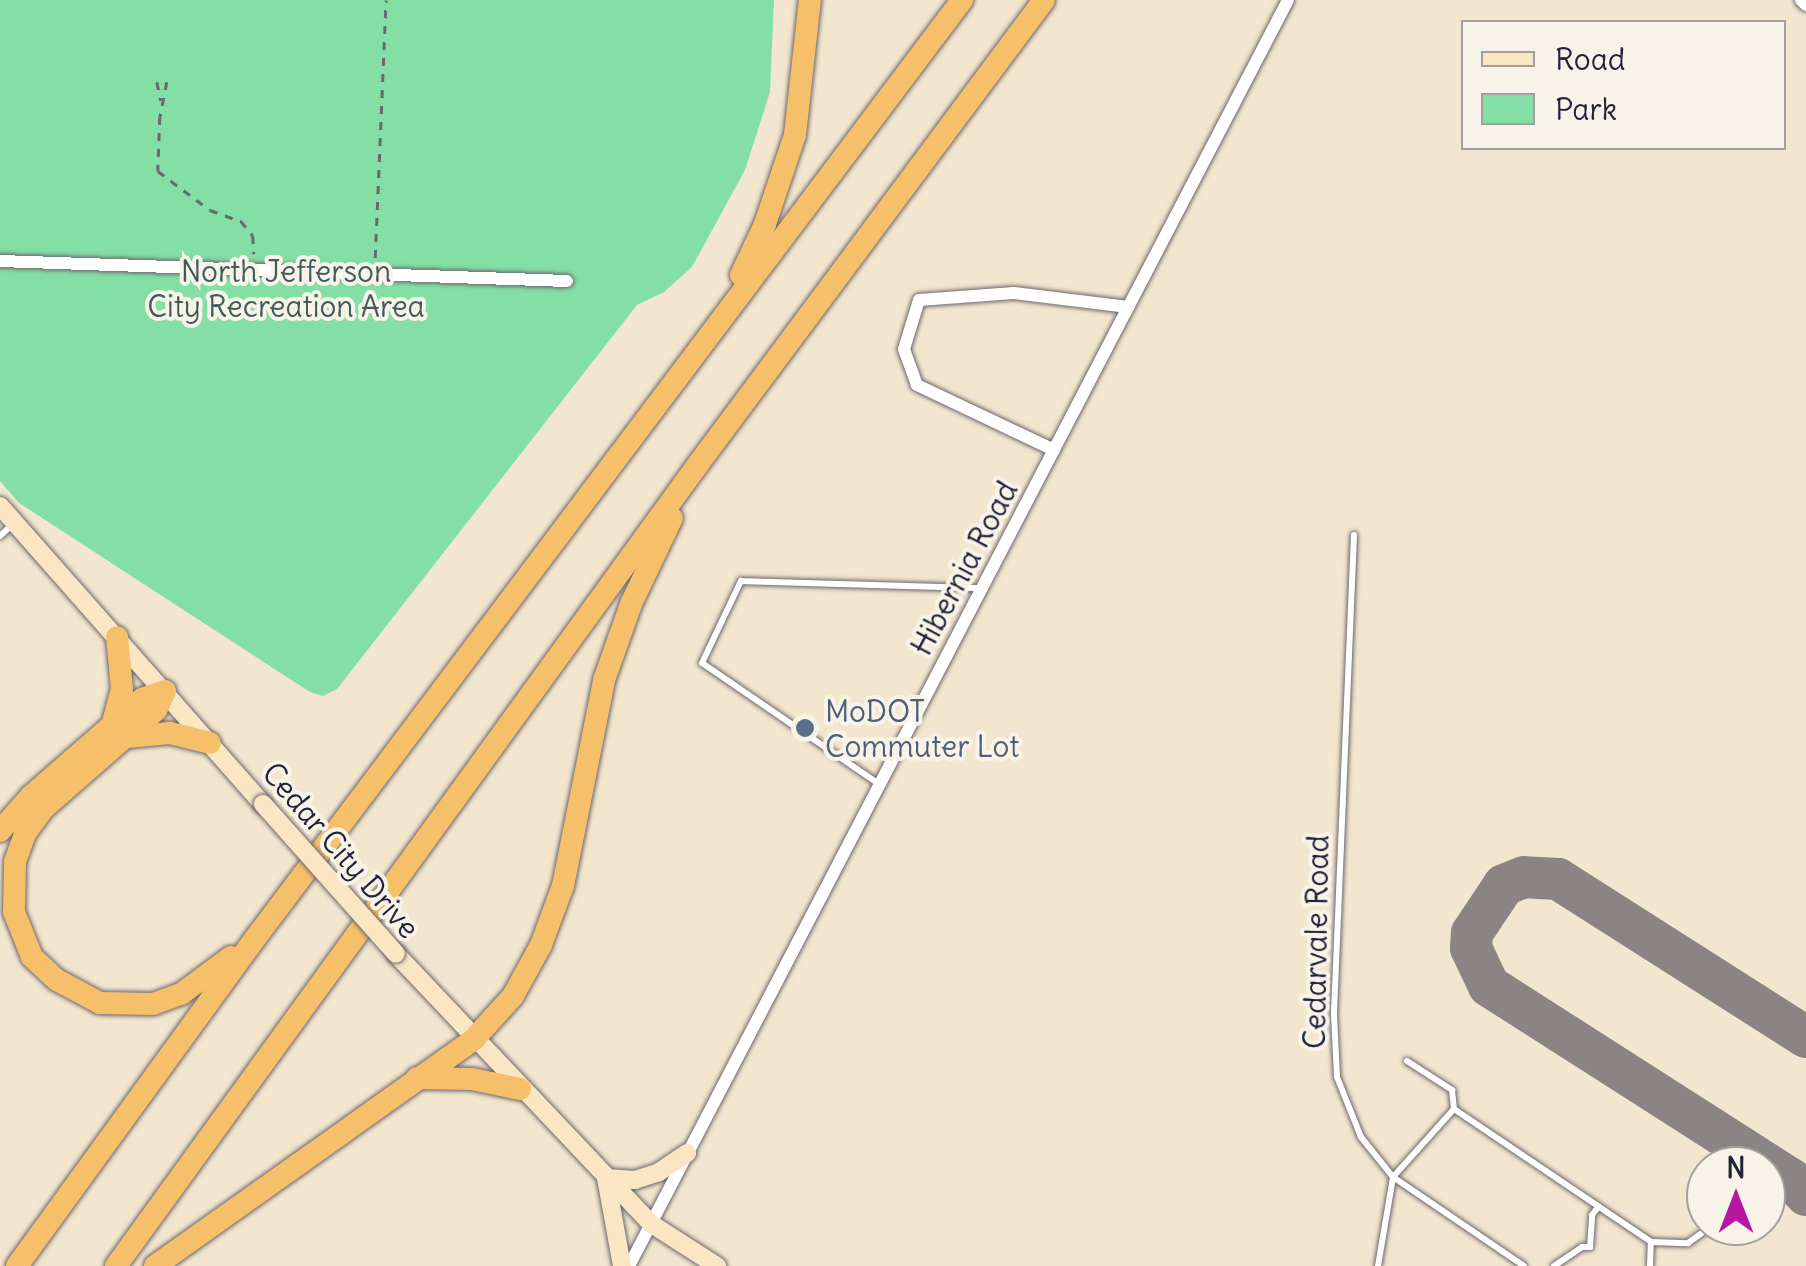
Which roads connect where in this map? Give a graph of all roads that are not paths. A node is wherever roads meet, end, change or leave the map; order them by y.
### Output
1 (810, 0) edge
2 (962, 0) edge
3 (1044, 0) edge
4 (1288, 0) edge
5 (0, 261) edge
6 (568, 281) dead end
7 (1128, 307) junction
8 (718, 323) junction
9 (1054, 450) junction
10 (698, 463) junction
11 (0, 506) edge
12 (15, 522) junction
13 (1354, 535) dead end
14 (0, 536) edge
15 (982, 588) junction
16 (117, 637) junction
17 (166, 691) junction
18 (117, 733) junction
19 (210, 742) junction
20 (879, 784) junction
21 (0, 831) edge
22 (257, 936) junction
23 (474, 1039) junction
24 (1407, 1061) dead end
25 (418, 1078) junction
26 (520, 1089) junction
27 (1454, 1109) junction
28 (687, 1153) junction
29 (606, 1178) junction
30 (1393, 1178) junction
31 (1599, 1206) junction
32 (650, 1224) junction
33 (1651, 1242) junction
34 (1686, 1243) edge
35 (16, 1266) edge
36 (116, 1266) edge
37 (155, 1266) edge
38 (626, 1266) edge
39 (717, 1266) edge
40 (1378, 1266) edge
41 (1524, 1266) edge
42 (1554, 1266) edge
43 (1650, 1266) edge

1 - 8 highway
2 - 8 highway
3 - 10 highway
4 - 7 street, Hibernia Road
5 - 6 street
7 - 9 street, Hibernia Road
7 - 9 street
8 - 22 highway
9 - 15 street, Hibernia Road
10 - 23 highway
10 - 36 highway
11 - 12 street, Cedar City Drive
12 - 14 lane
12 - 16 street, Cedar City Drive
13 - 30 lane, Cedarvale Road
15 - 20 street, Hibernia Road
15 - 20 lane
16 - 17 street, Cedar City Drive
16 - 18 highway
17 - 18 highway
17 - 19 street, Cedar City Drive
18 - 19 highway
18 - 21 highway
18 - 22 highway
19 - 23 street, Cedar City Drive, bridge
20 - 28 street, Hibernia Road
22 - 35 highway
23 - 25 highway
23 - 26 street, Cedar City Drive
24 - 27 lane
25 - 26 highway
25 - 37 highway
26 - 29 street, Cedar City Drive
27 - 30 lane
27 - 31 lane
28 - 29 street
28 - 32 street, Hibernia Road
29 - 32 street, Cedar City Drive
29 - 38 street
30 - 40 lane
30 - 41 lane, Cedarvale Road
31 - 33 lane
31 - 42 lane
32 - 38 street, Hibernia Road
32 - 39 street, Cedar City Drive
33 - 34 lane
33 - 43 lane

